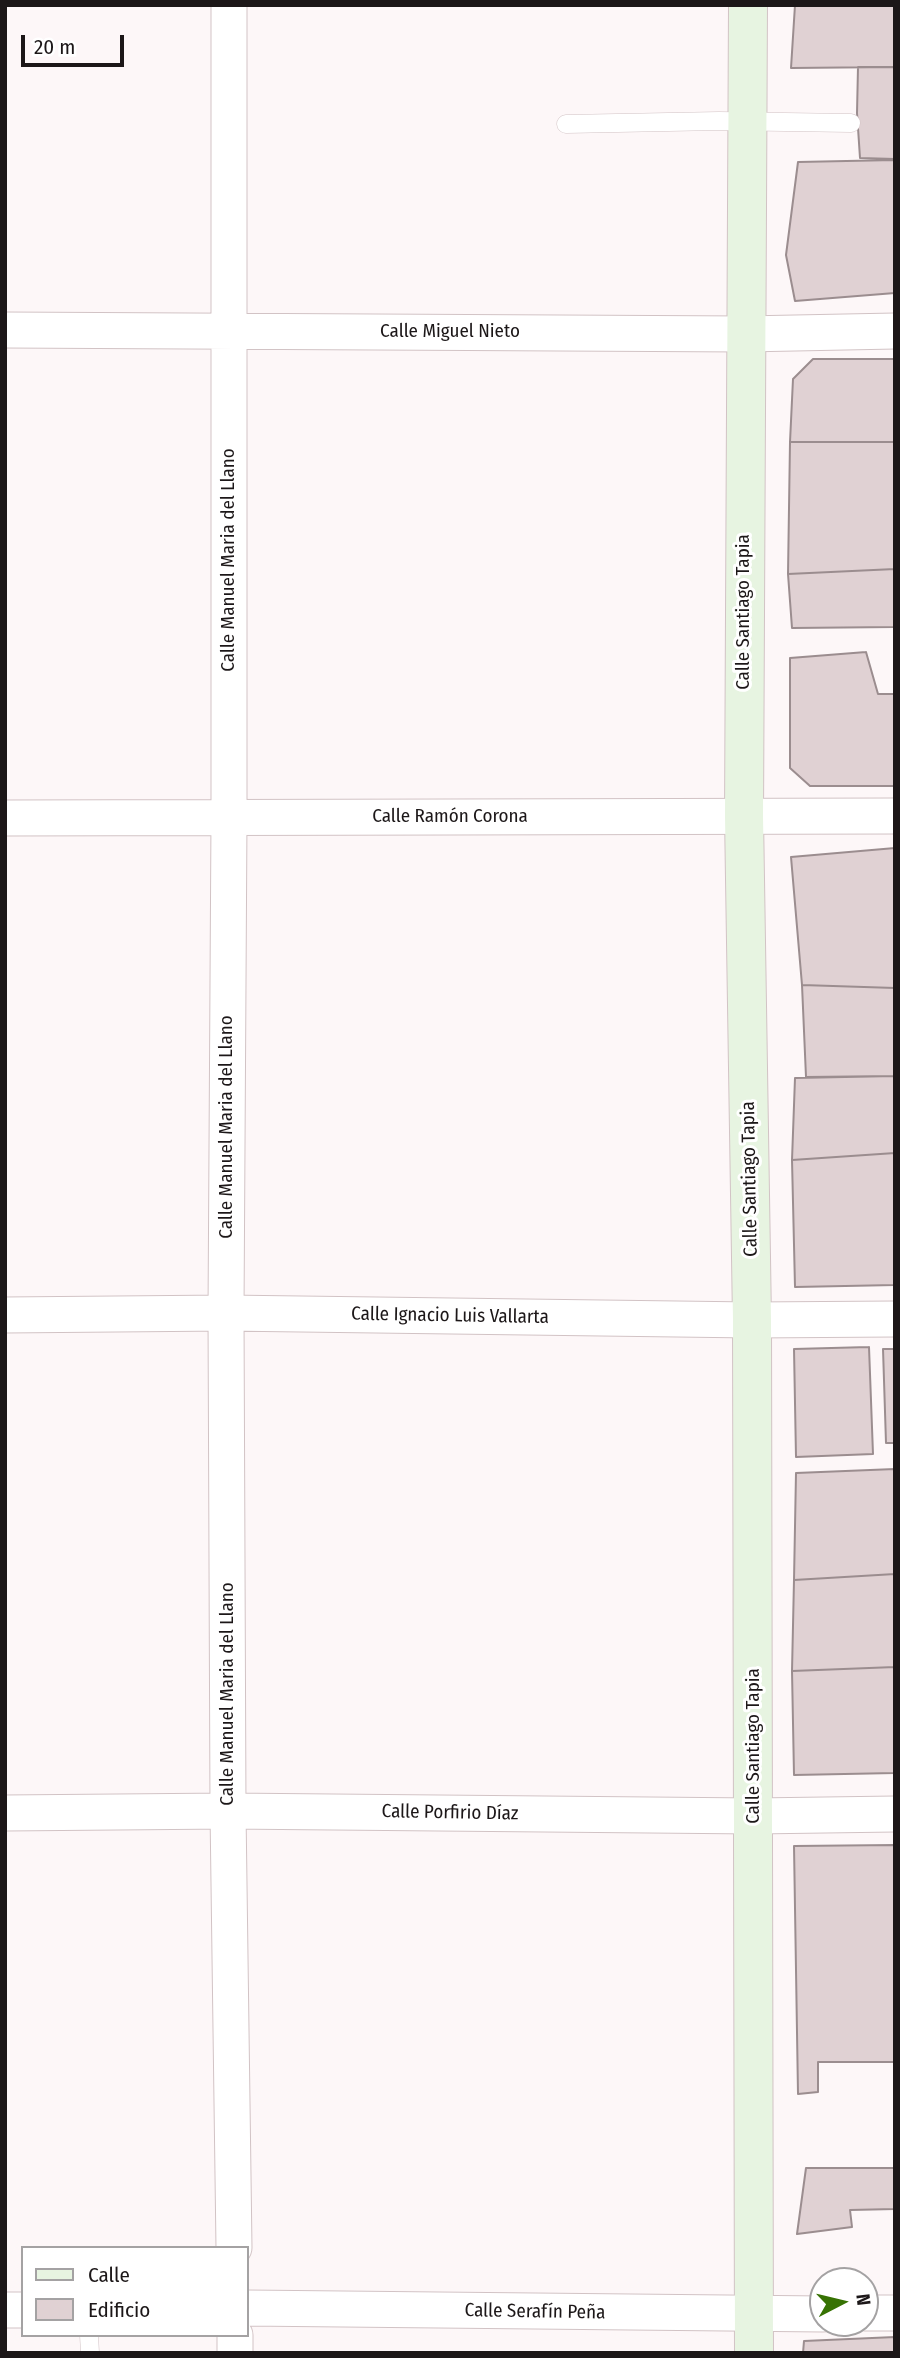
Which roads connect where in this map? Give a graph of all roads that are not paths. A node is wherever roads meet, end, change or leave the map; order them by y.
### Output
1 (229, 5) edge
2 (748, 5) edge
3 (747, 121) junction
4 (850, 123) dead end
5 (566, 124) dead end
6 (5, 330) edge
7 (229, 331) junction
8 (895, 331) edge
9 (745, 334) junction
10 (744, 816) junction
11 (895, 816) edge
12 (5, 818) edge
13 (229, 818) junction
14 (226, 1313) junction
15 (5, 1315) edge
16 (895, 1319) edge
17 (752, 1320) junction
18 (228, 1811) junction
19 (5, 1813) edge
20 (895, 1814) edge
21 (755, 1816) junction
22 (234, 2246) edge
23 (248, 2308) edge
24 (754, 2314) junction
25 (809, 2314) edge
26 (754, 2353) edge

1 - 7 street, Calle Manuel Maria del Llano
2 - 3 street, Calle Santiago Tapia
3 - 4 lane
3 - 5 lane
3 - 9 street, Calle Santiago Tapia
6 - 7 street, Calle Miguel Nieto
7 - 9 street, Calle Miguel Nieto
7 - 13 street, Calle Manuel Maria del Llano
8 - 9 street, Calle Miguel Nieto
9 - 10 street, Calle Santiago Tapia
10 - 11 street, Calle Ramón Corona
10 - 13 street, Calle Ramón Corona
10 - 17 street, Calle Santiago Tapia
12 - 13 street, Calle Ramón Corona
13 - 14 street, Calle Manuel Maria del Llano
14 - 15 street, Calle Ignacio Luis Vallarta
14 - 17 street, Calle Ignacio Luis Vallarta
14 - 18 street, Calle Manuel Maria del Llano
16 - 17 street, Calle Ignacio Luis Vallarta
17 - 21 street, Calle Santiago Tapia
18 - 19 street, Calle Porfirio Díaz
18 - 21 street, Calle Porfirio Díaz
18 - 22 street, Calle Manuel Maria del Llano
20 - 21 street, Calle Porfirio Díaz
21 - 24 street, Calle Santiago Tapia
23 - 24 street, Calle Serafín Peña
24 - 25 street, Calle Serafín Peña
24 - 26 street, Calle Santiago Tapia

